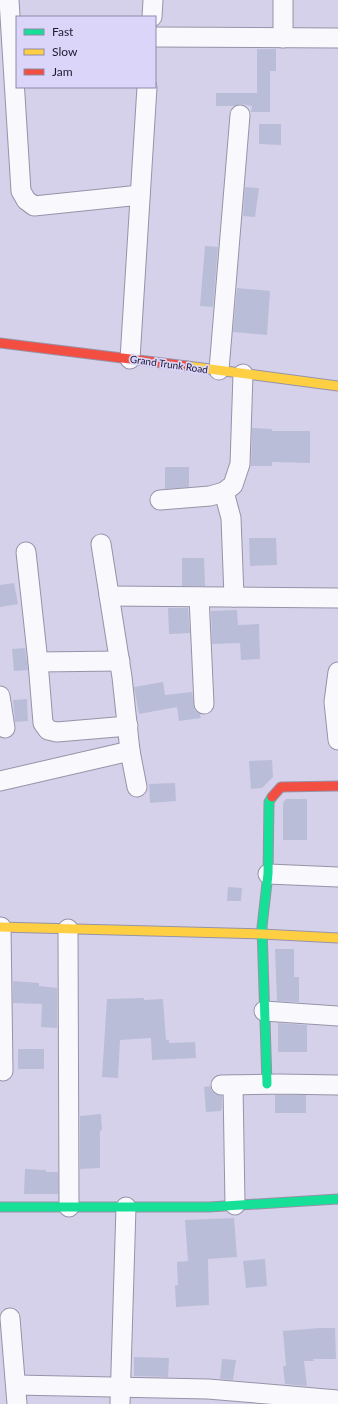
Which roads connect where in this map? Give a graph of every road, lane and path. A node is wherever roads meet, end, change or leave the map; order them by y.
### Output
1 (9, 0) edge
2 (153, 0) edge
3 (283, 0) edge
4 (152, 16) edge
5 (14, 36) edge
6 (156, 37) edge
7 (283, 38) junction
8 (338, 38) edge
9 (16, 80) edge
10 (16, 88) edge
11 (147, 88) edge
12 (240, 116) dead end
13 (140, 195) junction
14 (0, 343) edge
15 (130, 358) junction
16 (219, 370) junction
17 (243, 374) junction
18 (338, 386) edge
19 (224, 492) junction
20 (160, 500) dead end
21 (101, 544) dead end
22 (26, 552) dead end
23 (109, 596) junction
24 (199, 597) junction
25 (234, 597) junction
26 (338, 598) edge
27 (120, 661) junction
28 (38, 662) junction
29 (338, 672) edge
30 (0, 696) edge
31 (204, 704) dead end
32 (128, 726) junction
33 (5, 728) dead end
34 (338, 740) edge
35 (130, 751) junction
36 (0, 781) edge
37 (338, 786) edge
38 (137, 787) dead end
39 (268, 874) junction
40 (338, 877) edge
41 (0, 927) edge
42 (68, 929) junction
43 (262, 934) junction
44 (338, 938) edge
45 (264, 1011) junction
46 (338, 1016) edge
47 (3, 1071) dead end
48 (267, 1084) junction
49 (338, 1084) edge
50 (338, 1200) edge
51 (235, 1205) junction
52 (0, 1207) edge
53 (69, 1207) junction
54 (126, 1207) junction
55 (10, 1318) dead end
56 (120, 1396) edge
57 (12, 1397) edge
58 (338, 1400) edge

1 - 5 street
2 - 4 street
3 - 7 street
5 - 9 street
6 - 7 street
7 - 8 street
10 - 13 street
11 - 13 street
12 - 16 street
13 - 15 street
14 - 15 street, Grand Trunk Road
15 - 16 street, Grand Trunk Road
16 - 17 street, Grand Trunk Road
17 - 18 street, Grand Trunk Road
17 - 19 street
19 - 20 street
19 - 25 street
21 - 23 street
22 - 28 street
23 - 24 street
23 - 27 street
24 - 25 street
24 - 31 street
25 - 26 street
27 - 28 street
27 - 32 street
28 - 32 street
29 - 34 street
30 - 33 street
32 - 35 street
35 - 36 street
35 - 38 street
37 - 39 street
39 - 40 street
39 - 43 street
41 - 42 street
41 - 47 street
42 - 43 street
42 - 53 street
43 - 44 street
43 - 45 street
45 - 46 street
45 - 48 street
48 - 49 street
48 - 51 street
50 - 51 street
51 - 54 street
52 - 53 street
53 - 54 street
54 - 56 street
55 - 57 street
56 - 57 street
56 - 58 street

